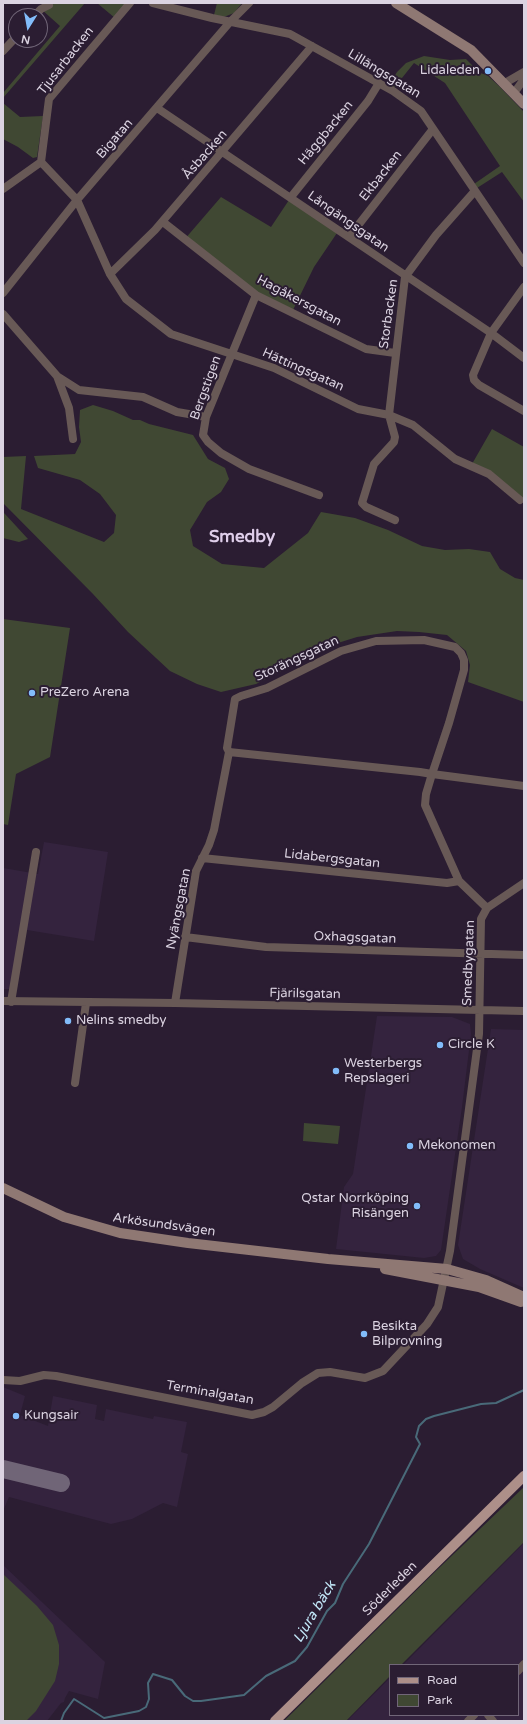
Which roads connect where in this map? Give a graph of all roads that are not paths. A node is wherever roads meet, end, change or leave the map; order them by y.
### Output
1 (130, 3) edge
2 (153, 3) edge
3 (248, 3) edge
4 (396, 3) edge
5 (49, 6) dead end
6 (44, 8) edge
7 (230, 22) junction
8 (312, 46) junction
9 (524, 72) edge
10 (524, 79) edge
11 (379, 83) junction
12 (505, 83) junction
13 (514, 93) junction
14 (524, 104) edge
15 (158, 108) junction
16 (432, 129) junction
17 (223, 152) junction
18 (41, 162) junction
19 (3, 189) edge
20 (474, 192) junction
21 (291, 197) junction
22 (78, 200) junction
23 (162, 222) junction
24 (349, 237) junction
25 (524, 263) edge
26 (110, 274) junction
27 (405, 277) junction
28 (524, 287) edge
29 (3, 293) edge
30 (256, 295) junction
31 (3, 314) edge
32 (491, 333) junction
33 (395, 353) junction
34 (231, 355) junction
35 (524, 358) edge
36 (57, 376) junction
37 (524, 411) edge
38 (389, 415) junction
39 (206, 417) junction
40 (73, 439) dead end
41 (319, 494) dead end
42 (520, 500) dead end
43 (395, 520) dead end
44 (229, 752) junction
45 (432, 774) junction
46 (524, 786) edge
47 (36, 852) dead end
48 (202, 858) junction
49 (459, 881) junction
50 (524, 883) edge
51 (487, 908) junction
52 (185, 937) junction
53 (481, 953) junction
54 (524, 955) edge
55 (7, 1002) edge
56 (86, 1003) junction
57 (174, 1003) junction
58 (480, 1010) junction
59 (524, 1011) edge
60 (75, 1083) dead end
61 (3, 1188) edge
62 (446, 1274) junction
63 (524, 1297) edge
64 (524, 1304) edge
65 (3, 1380) edge
66 (524, 1476) edge
67 (275, 1721) edge

1 - 18 street, Tjusarbacken
2 - 7 street
3 - 7 street, Bigatan
4 - 12 main road
5 - 6 street
7 - 8 street, Lillängsgatan
7 - 15 street, Bigatan
8 - 11 street, Lillängsgatan
8 - 17 street, Åsbacken
9 - 12 street
10 - 13 street
11 - 16 street, Lillängsgatan
11 - 21 street, Häggbacken
12 - 13 main road
13 - 14 main road
15 - 17 street, Långängsgatan
15 - 22 street, Bigatan
16 - 20 street, Lillängsgatan
16 - 24 street, Ekbacken
17 - 21 street, Långängsgatan
17 - 23 street, Åsbacken
18 - 19 street
18 - 22 street
20 - 25 street, Lillängsgatan
20 - 27 street, Storbacken
21 - 24 street, Långängsgatan
22 - 26 street, Hättingsgatan
22 - 29 street, Bigatan
23 - 26 street, Åsbacken
23 - 30 street, Hagåkersgatan
24 - 27 street, Långängsgatan
26 - 34 street, Hättingsgatan
27 - 32 street, Långängsgatan
27 - 33 street, Storbacken
28 - 32 street
30 - 33 street, Hagåkersgatan
30 - 34 street, Bergstigen
31 - 36 street
32 - 35 street, Långängsgatan
32 - 37 street
33 - 38 street, Storbacken
34 - 38 street, Hättingsgatan
34 - 39 street, Bergstigen
36 - 39 street
36 - 40 street
38 - 42 street, Hättingsgatan
38 - 43 street
39 - 41 street, Bergstigen
44 - 45 street
44 - 45 street, Storängsgatan
44 - 48 street, Nyängsgatan
45 - 46 street
45 - 49 street, Smedbygatan
47 - 55 street, Fjärilsgatan
48 - 49 street, Lidabergsgatan
48 - 52 street, Nyängsgatan
49 - 51 street, Smedbygatan
50 - 51 street
51 - 53 street, Smedbygatan
52 - 53 street, Oxhagsgatan
52 - 57 street, Nyängsgatan
53 - 54 street, Oxhagsgatan
53 - 58 street, Smedbygatan
55 - 56 street, Fjärilsgatan
56 - 57 street, Fjärilsgatan
56 - 60 street
57 - 58 street, Fjärilsgatan
58 - 59 street, Fjärilsgatan
58 - 62 street, Smedbygatan
61 - 62 main road, Arkösundsvägen
62 - 63 main road, Arkösundsvägen
62 - 64 main road, Arkösundsvägen
62 - 65 street, Terminalgatan
66 - 67 main road, Söderleden

